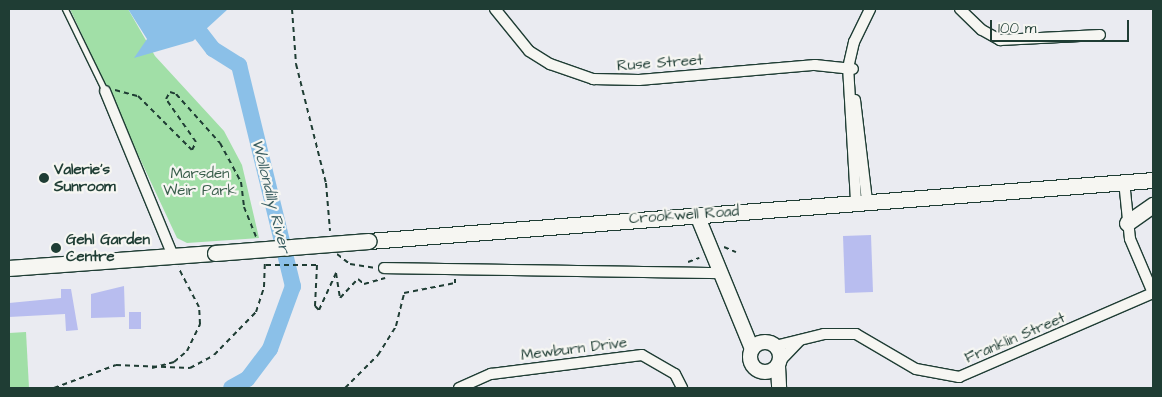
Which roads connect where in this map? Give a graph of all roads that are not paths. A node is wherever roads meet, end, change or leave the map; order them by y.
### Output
1 (65, 9) edge
2 (495, 9) edge
3 (870, 9) edge
4 (875, 9) edge
5 (960, 9) edge
6 (1100, 35) dead end
7 (851, 68) junction
8 (105, 91) joint
9 (1153, 180) edge
10 (1124, 181) junction
11 (861, 200) junction
12 (1153, 205) edge
13 (697, 215) junction
14 (1128, 223) junction
15 (174, 258) junction
16 (9, 268) edge
17 (384, 268) road end
18 (721, 274) junction
19 (1153, 293) edge
20 (745, 326) junction
21 (802, 337) junction
22 (771, 344) junction
23 (752, 349) junction
24 (779, 363) junction
25 (763, 372) junction
26 (459, 388) edge
27 (682, 388) edge
28 (774, 388) edge
29 (778, 388) edge

1 - 8 lane
2 - 7 street, Ruse Street
3 - 7 street
4 - 7 street
5 - 6 street
7 - 11 street
8 - 15 street
9 - 10 main road, Crookwell Road
10 - 11 main road, Crookwell Road
10 - 14 street
11 - 13 main road, Crookwell Road
12 - 14 main road
13 - 15 main road, Crookwell Road, bridge
13 - 18 street
14 - 19 street
15 - 16 main road, Crookwell Road
17 - 18 street
18 - 20 street
19 - 21 street, Franklin Street
20 - 22 street
20 - 23 street
21 - 22 street, Franklin Street
21 - 24 street
22 - 23 street
22 - 24 street
23 - 25 street
24 - 25 street
24 - 29 street
25 - 28 street
26 - 27 street, Mewburn Drive

